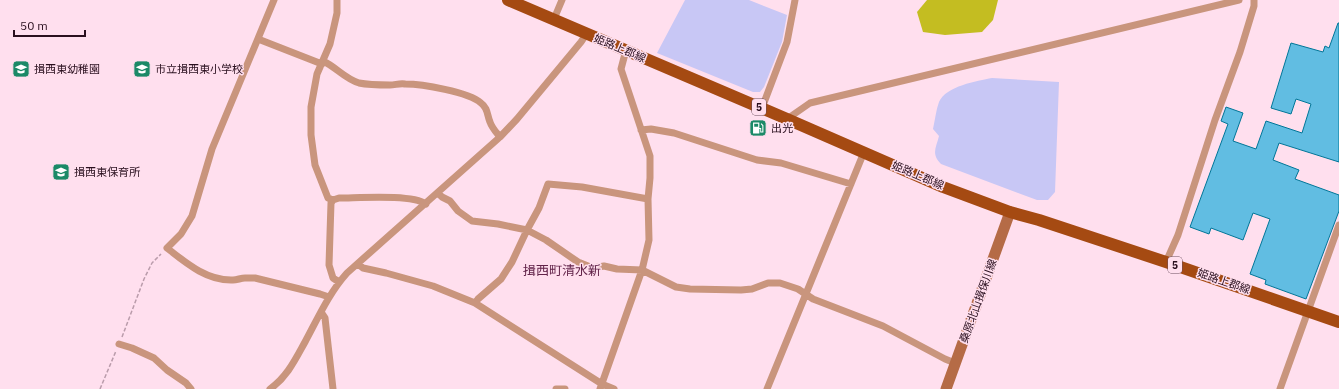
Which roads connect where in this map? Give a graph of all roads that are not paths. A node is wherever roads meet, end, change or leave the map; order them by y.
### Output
1 (274, 0) edge
2 (337, 0) edge
3 (508, 0) edge
4 (562, 0) edge
5 (795, 0) edge
6 (1239, 0) edge
7 (1254, 0) edge
8 (554, 19) junction
9 (587, 33) junction
10 (258, 39) junction
11 (626, 50) junction
12 (322, 63) junction
13 (762, 108) junction
14 (787, 119) junction
15 (641, 130) junction
16 (500, 137) junction
17 (864, 152) junction
18 (852, 184) junction
19 (438, 193) junction
20 (648, 199) junction
21 (333, 200) junction
22 (426, 204) junction
23 (1010, 212) junction
24 (1339, 225) edge
25 (527, 230) junction
26 (1166, 262) junction
27 (358, 264) junction
28 (642, 270) junction
29 (339, 282) junction
30 (806, 295) junction
31 (329, 297) junction
32 (475, 304) junction
33 (1308, 310) junction
34 (321, 312) junction
35 (1339, 322) edge
36 (119, 344) road end
37 (955, 363) junction
38 (601, 386) edge
39 (191, 389) edge
40 (270, 389) edge
41 (333, 389) edge
42 (556, 389) edge
43 (564, 389) edge
44 (614, 389) edge
45 (768, 389) edge
46 (946, 389) edge
47 (1280, 389) edge

1 - 10 street
2 - 12 street
3 - 8 main road, 姫路上郡線 / 5
4 - 8 street
5 - 13 street
6 - 14 street
7 - 26 street
8 - 9 main road, 姫路上郡線 / 5
9 - 11 main road, 姫路上郡線 / 5
9 - 16 street
10 - 12 street
10 - 31 street
11 - 13 main road, 姫路上郡線 / 5
11 - 15 street
12 - 16 street
12 - 21 street
13 - 14 main road, 姫路上郡線 / 5
14 - 17 main road, 姫路上郡線 / 5
15 - 18 street
15 - 20 street
16 - 19 street
17 - 18 street
17 - 23 main road, 姫路上郡線 / 5
18 - 30 street
19 - 22 street
19 - 25 street
20 - 25 street
20 - 28 street
21 - 22 street
21 - 29 street
22 - 27 street
23 - 26 main road, 姫路上郡線 / 5
23 - 37 main road, 桑原北山揖保川線
24 - 33 street
25 - 28 street
25 - 32 street
26 - 33 main road, 姫路上郡線 / 5
27 - 29 street
27 - 32 street
28 - 30 street
28 - 38 street
29 - 31 street
30 - 37 street
30 - 45 street
31 - 34 street
32 - 38 street
33 - 35 main road, 姫路上郡線 / 5
33 - 47 street
34 - 40 street
34 - 41 street
36 - 39 street
37 - 46 main road, 桑原北山揖保川線
38 - 44 street
42 - 43 street

